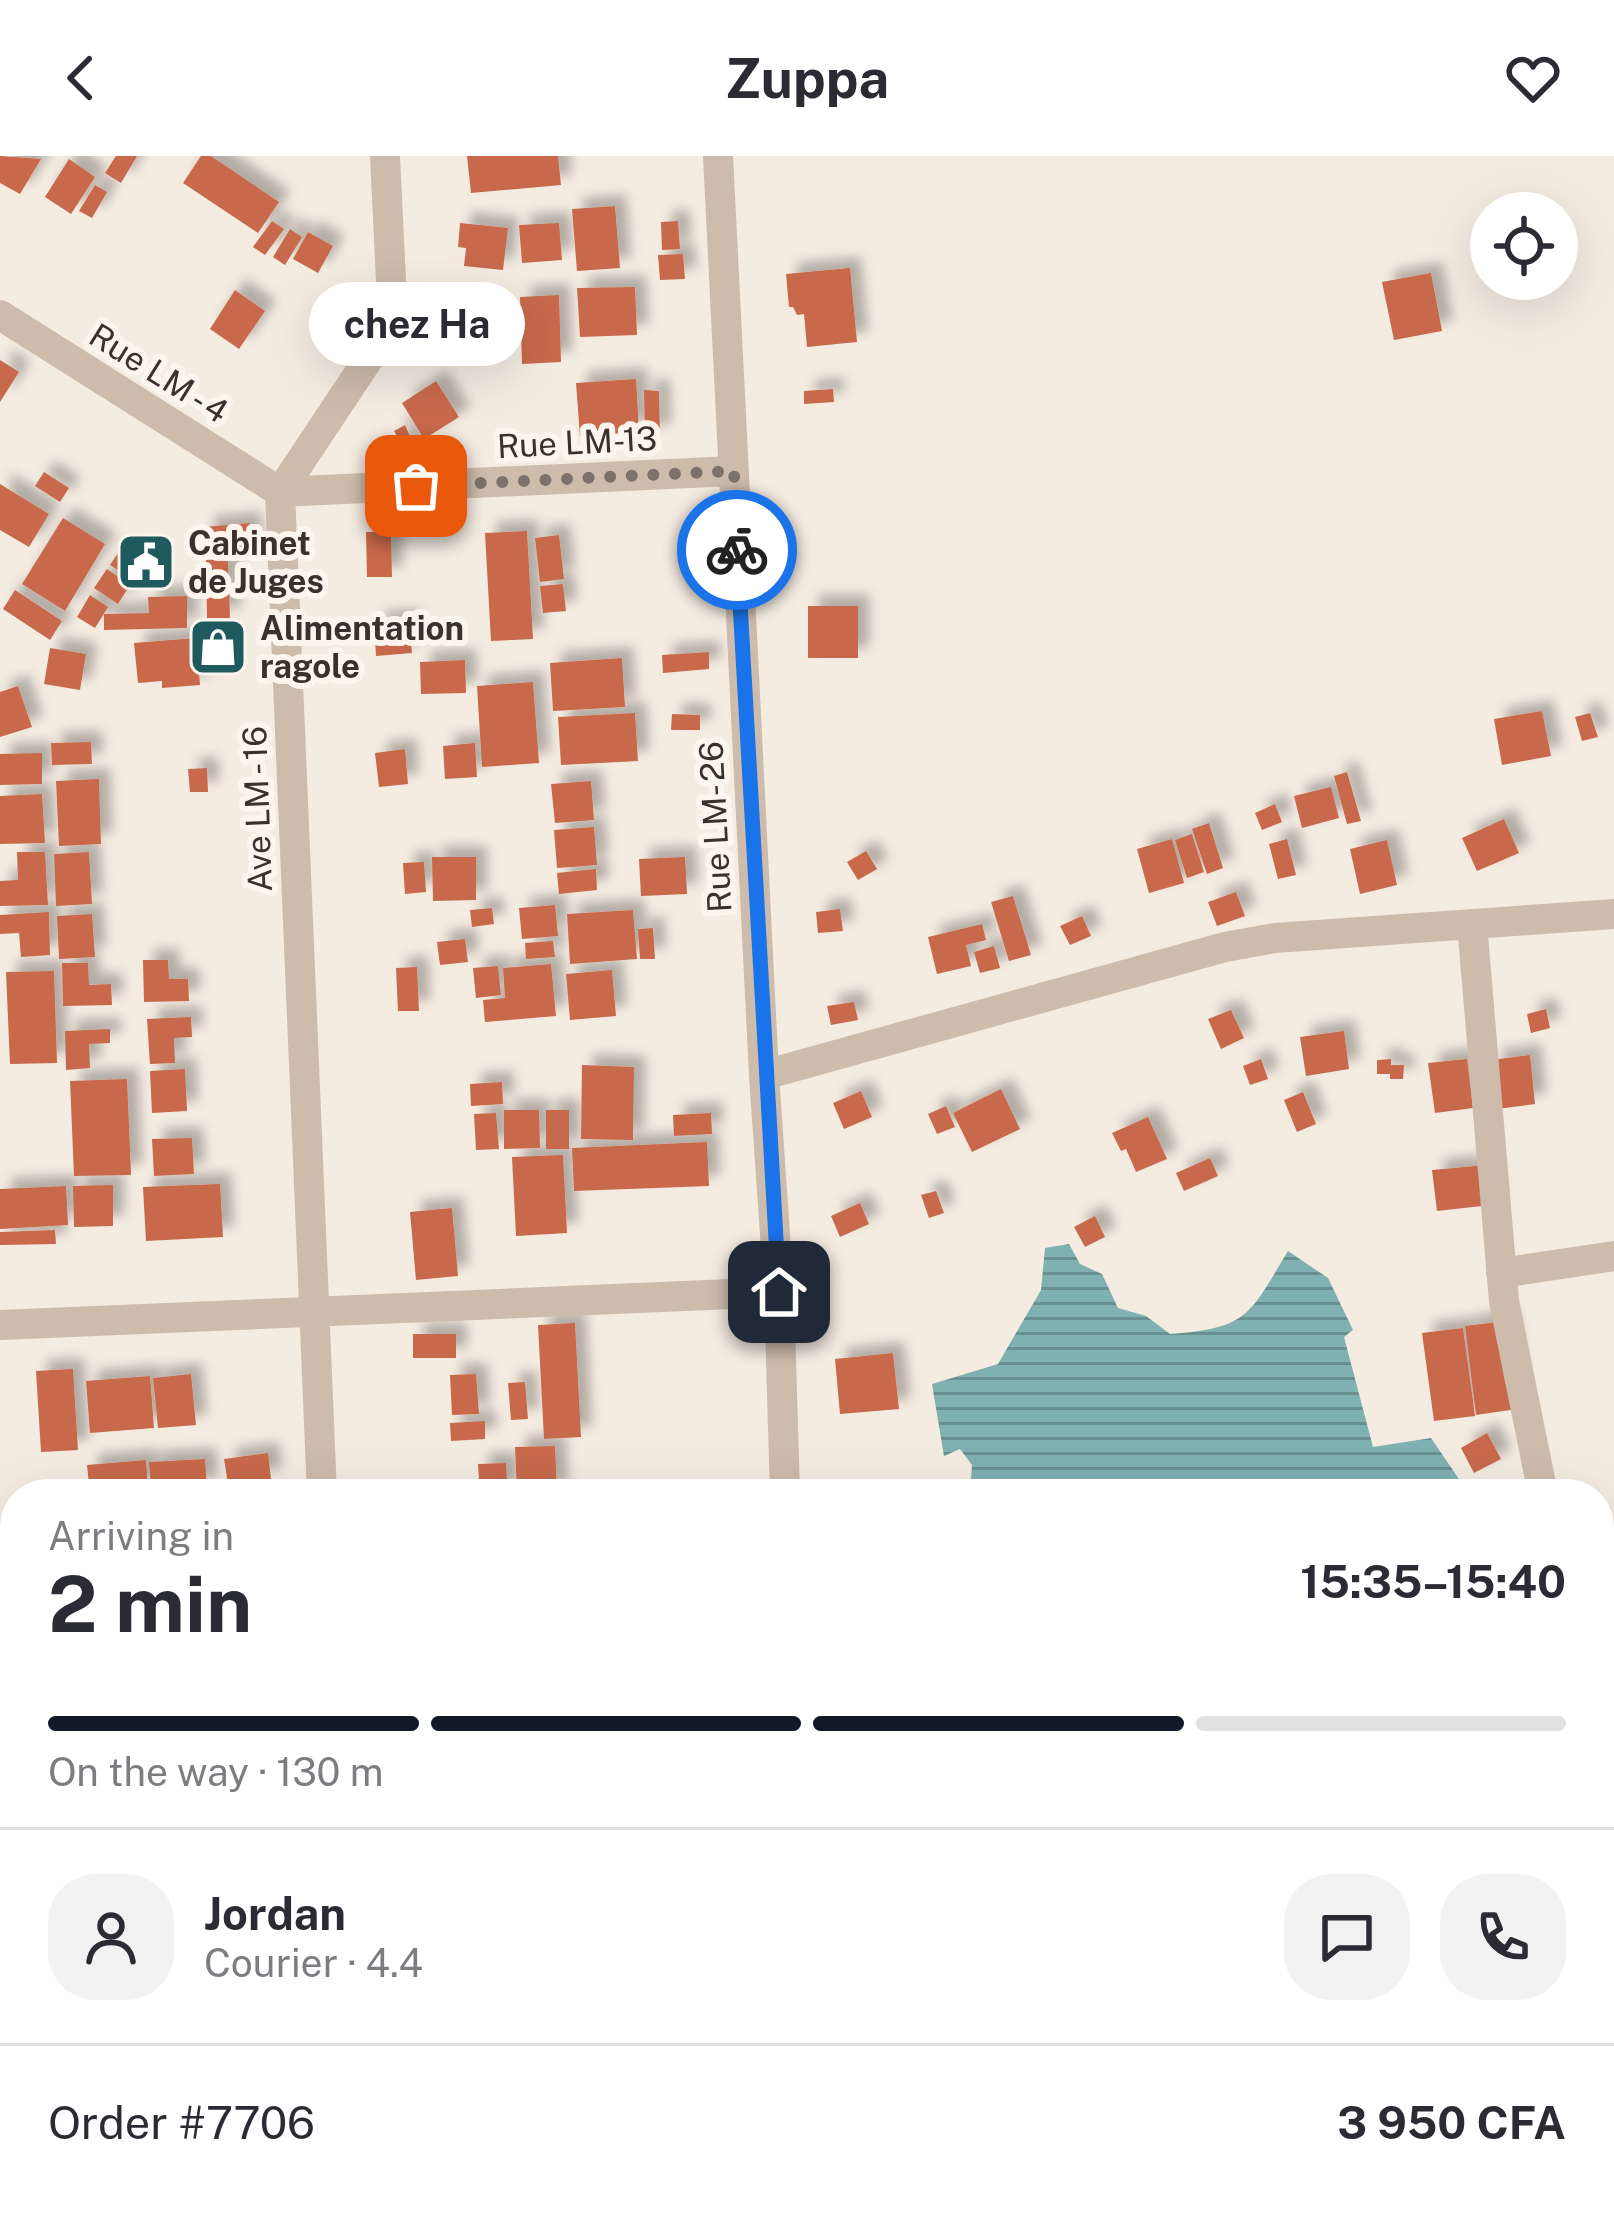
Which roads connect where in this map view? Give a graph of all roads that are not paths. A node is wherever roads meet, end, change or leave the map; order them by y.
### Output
1 (385, 156) edge
2 (718, 156) edge
3 (0, 315) edge
4 (734, 471) junction
5 (280, 492) junction
6 (1614, 914) edge
7 (1472, 924) junction
8 (764, 1075) junction
9 (1614, 1256) edge
10 (1501, 1273) junction
11 (779, 1292) junction
12 (314, 1309) junction
13 (0, 1325) edge
14 (321, 1479) edge
15 (785, 1479) edge
16 (1540, 1479) edge

1 - 5 street
2 - 4 street, Rue LM- 26
3 - 5 street, Rue LM - 4
4 - 5 street, Rue LM-13
4 - 8 street, Rue LM- 26
5 - 12 street, Ave LM - 16
6 - 7 street
7 - 8 street
7 - 10 street
8 - 11 street, Rue LM- 26
9 - 10 street
10 - 16 street
11 - 12 street
11 - 15 street, Rue LM- 26
12 - 13 street
12 - 14 street, Ave LM - 16

